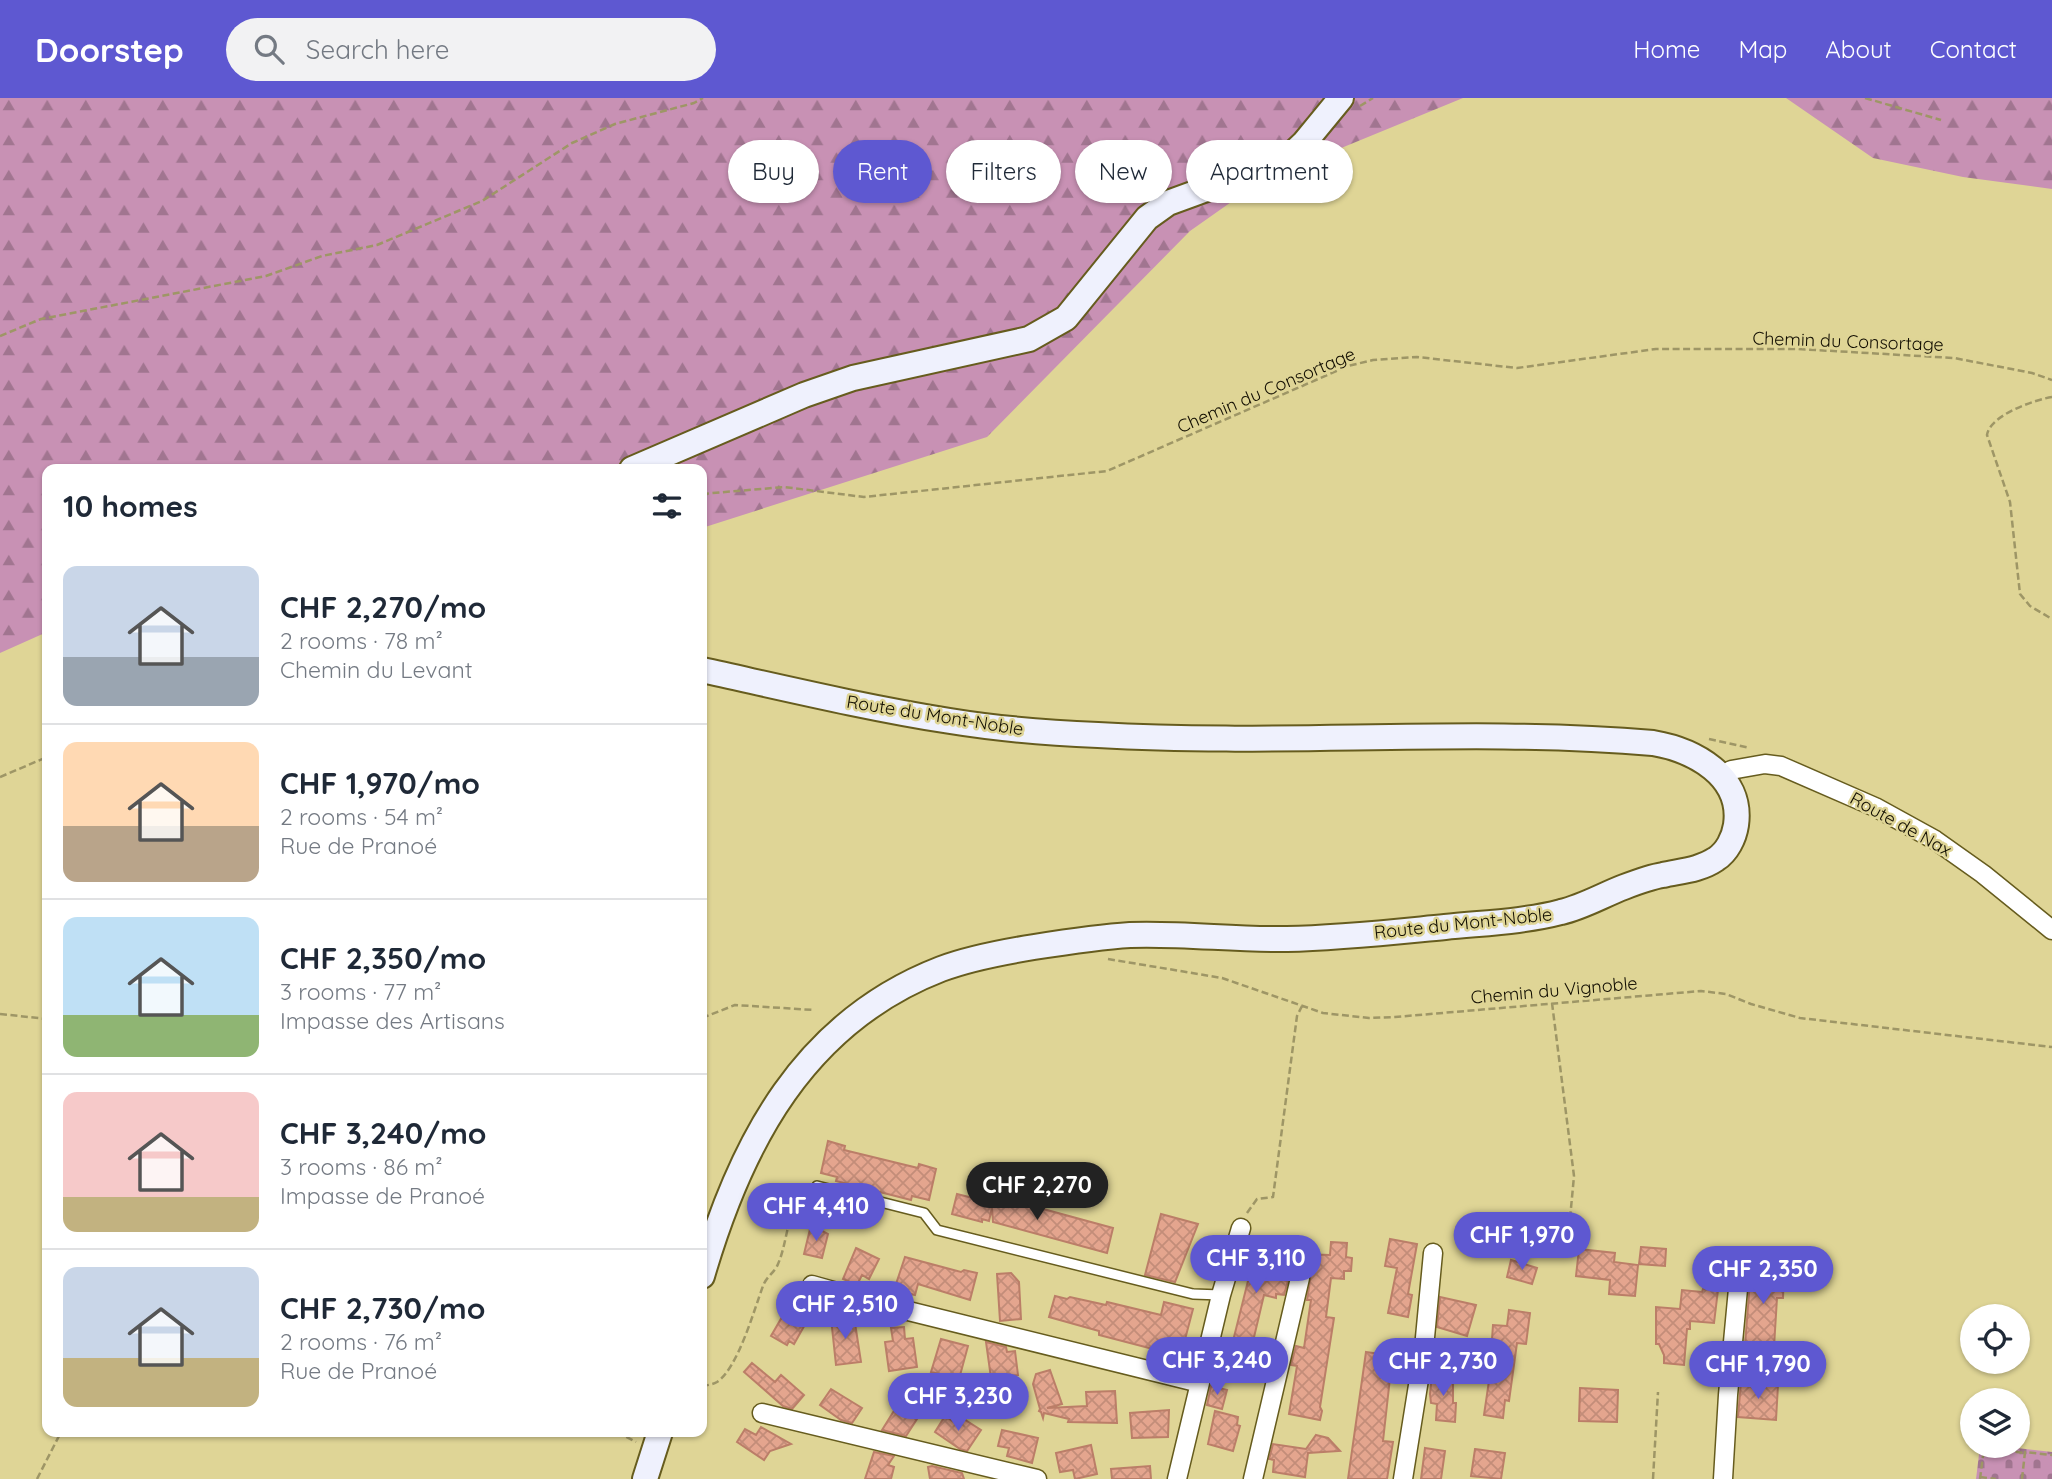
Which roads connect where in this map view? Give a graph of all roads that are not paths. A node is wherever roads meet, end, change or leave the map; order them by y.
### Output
1 (1341, 98) edge
2 (644, 464) edge
3 (707, 671) edge
4 (1731, 770) dead end
5 (2052, 930) edge
6 (817, 1186) dead end
7 (1241, 1228) road end
8 (1433, 1253) dead end
9 (1741, 1257) dead end
10 (707, 1260) edge
11 (1300, 1278) dead end
12 (812, 1284) dead end
13 (1221, 1295) junction
14 (1200, 1383) junction
15 (762, 1413) dead end
16 (658, 1437) edge
17 (645, 1479) edge
18 (1037, 1479) edge
19 (1177, 1479) edge
20 (1252, 1479) edge
21 (1403, 1479) edge
22 (1723, 1479) edge

1 - 2 street
3 - 10 street, Route du Mont-Noble
4 - 5 street, Route de Nax
6 - 13 lane
7 - 13 street
8 - 21 street
9 - 22 street
11 - 20 street
12 - 14 street
13 - 14 street
14 - 19 street
15 - 18 street
16 - 17 street

